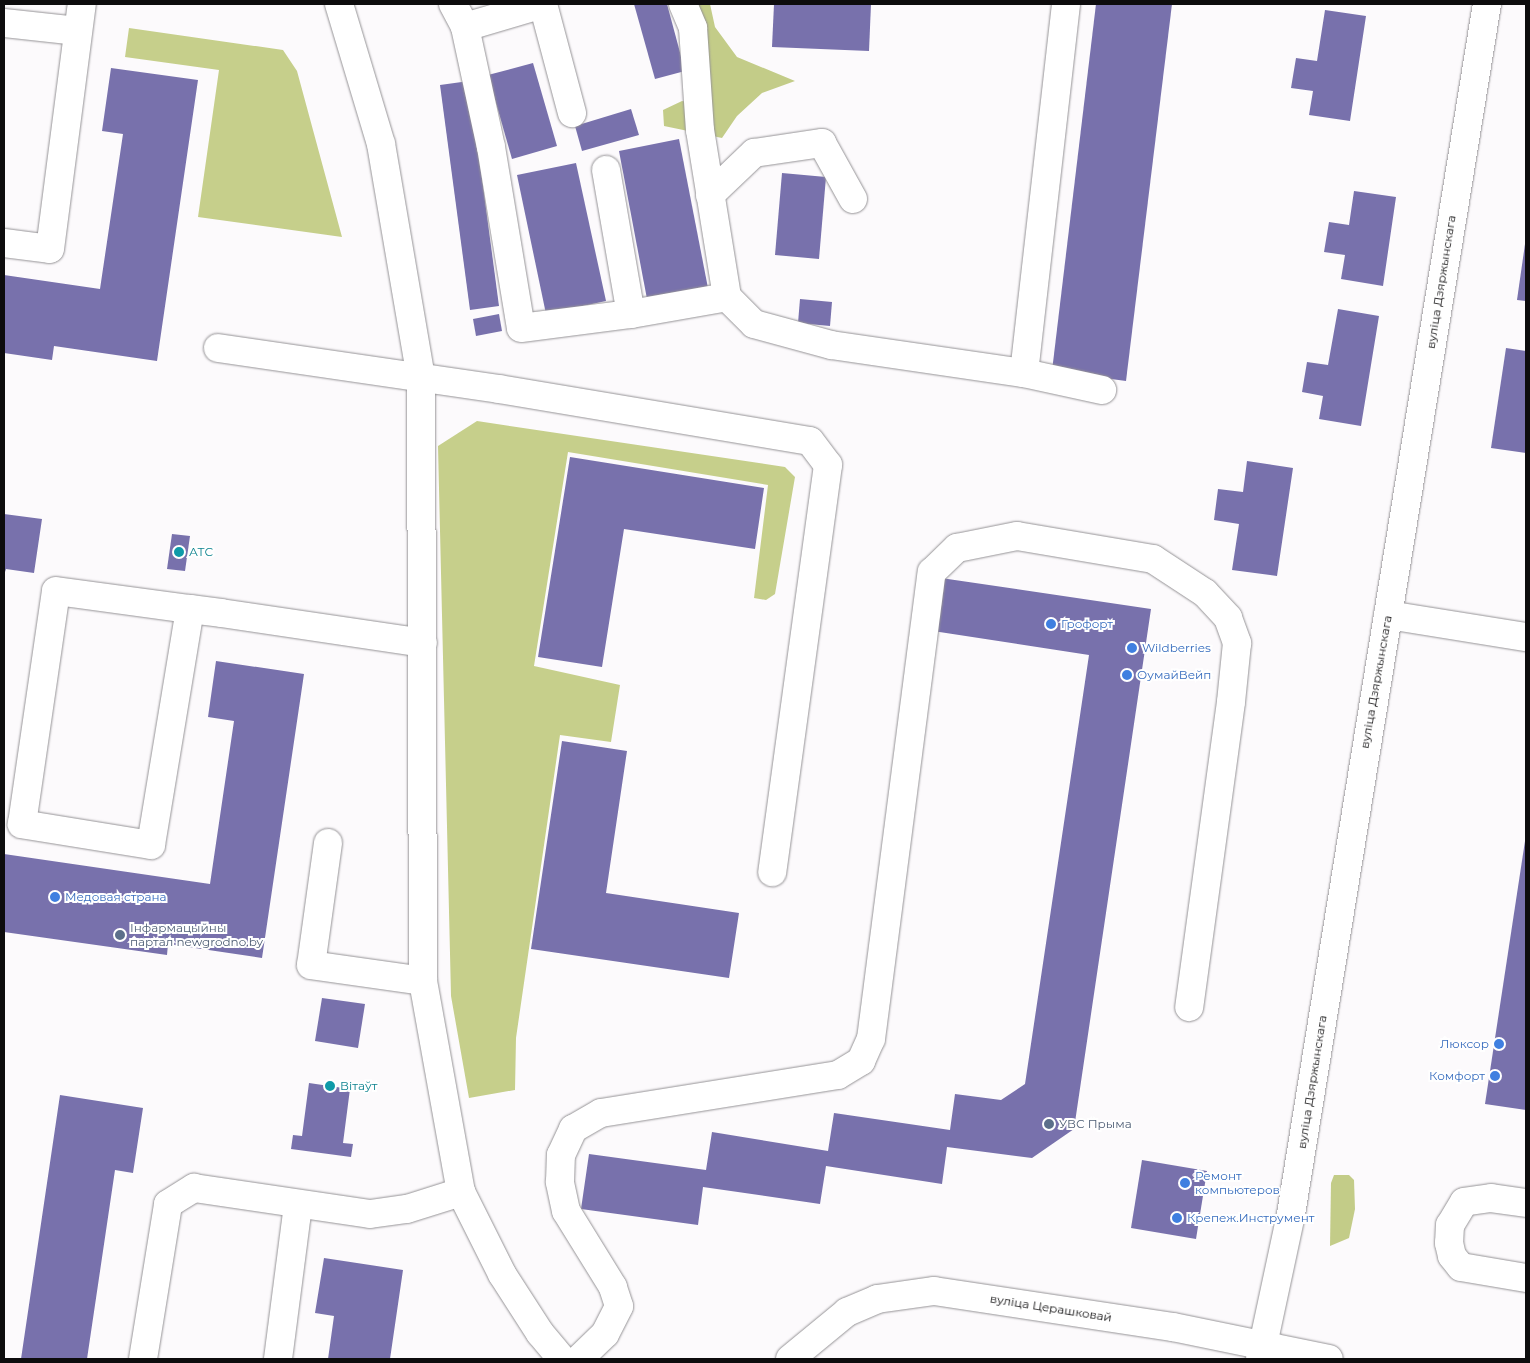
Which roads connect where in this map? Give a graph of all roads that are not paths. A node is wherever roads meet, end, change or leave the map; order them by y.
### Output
1 (82, 4) edge
2 (339, 4) edge
3 (543, 4) edge
4 (683, 4) edge
5 (1066, 4) edge
6 (1487, 4) edge
7 (459, 15) edge
8 (4, 23) edge
9 (78, 31) junction
10 (572, 112) dead end
11 (606, 170) dead end
12 (710, 195) junction
13 (853, 199) dead end
14 (4, 242) edge
15 (726, 297) junction
16 (631, 314) junction
17 (218, 348) dead end
18 (1024, 373) junction
19 (421, 378) junction
20 (1102, 390) dead end
21 (190, 609) junction
22 (1388, 615) junction
23 (1526, 637) edge
24 (424, 643) junction
25 (328, 843) dead end
26 (772, 872) dead end
27 (423, 981) junction
28 (1189, 1008) dead end
29 (461, 1192) junction
30 (298, 1204) junction
31 (1526, 1204) edge
32 (1526, 1278) edge
33 (1262, 1351) edge
34 (143, 1359) edge
35 (278, 1359) edge
36 (562, 1359) edge
37 (579, 1359) edge
38 (790, 1359) edge
39 (1329, 1359) edge

1 - 9 street
2 - 19 street
3 - 7 street
3 - 10 street
4 - 12 street
5 - 18 street
6 - 22 street, вуліца Дзяржынскага
7 - 16 street
8 - 9 street
9 - 14 street
11 - 16 street
12 - 13 street
12 - 15 street
15 - 16 street
15 - 18 street
17 - 19 street
18 - 20 street
19 - 24 street
19 - 26 street
21 - 21 street
21 - 24 street
22 - 23 street
22 - 33 street, вуліца Дзяржынскага
24 - 27 street
25 - 27 street
27 - 29 street
28 - 37 street
29 - 30 street
29 - 36 street
30 - 34 street
30 - 35 street
31 - 32 street
33 - 38 street, вуліца Церашковай
33 - 39 street, вуліца Церашковай

